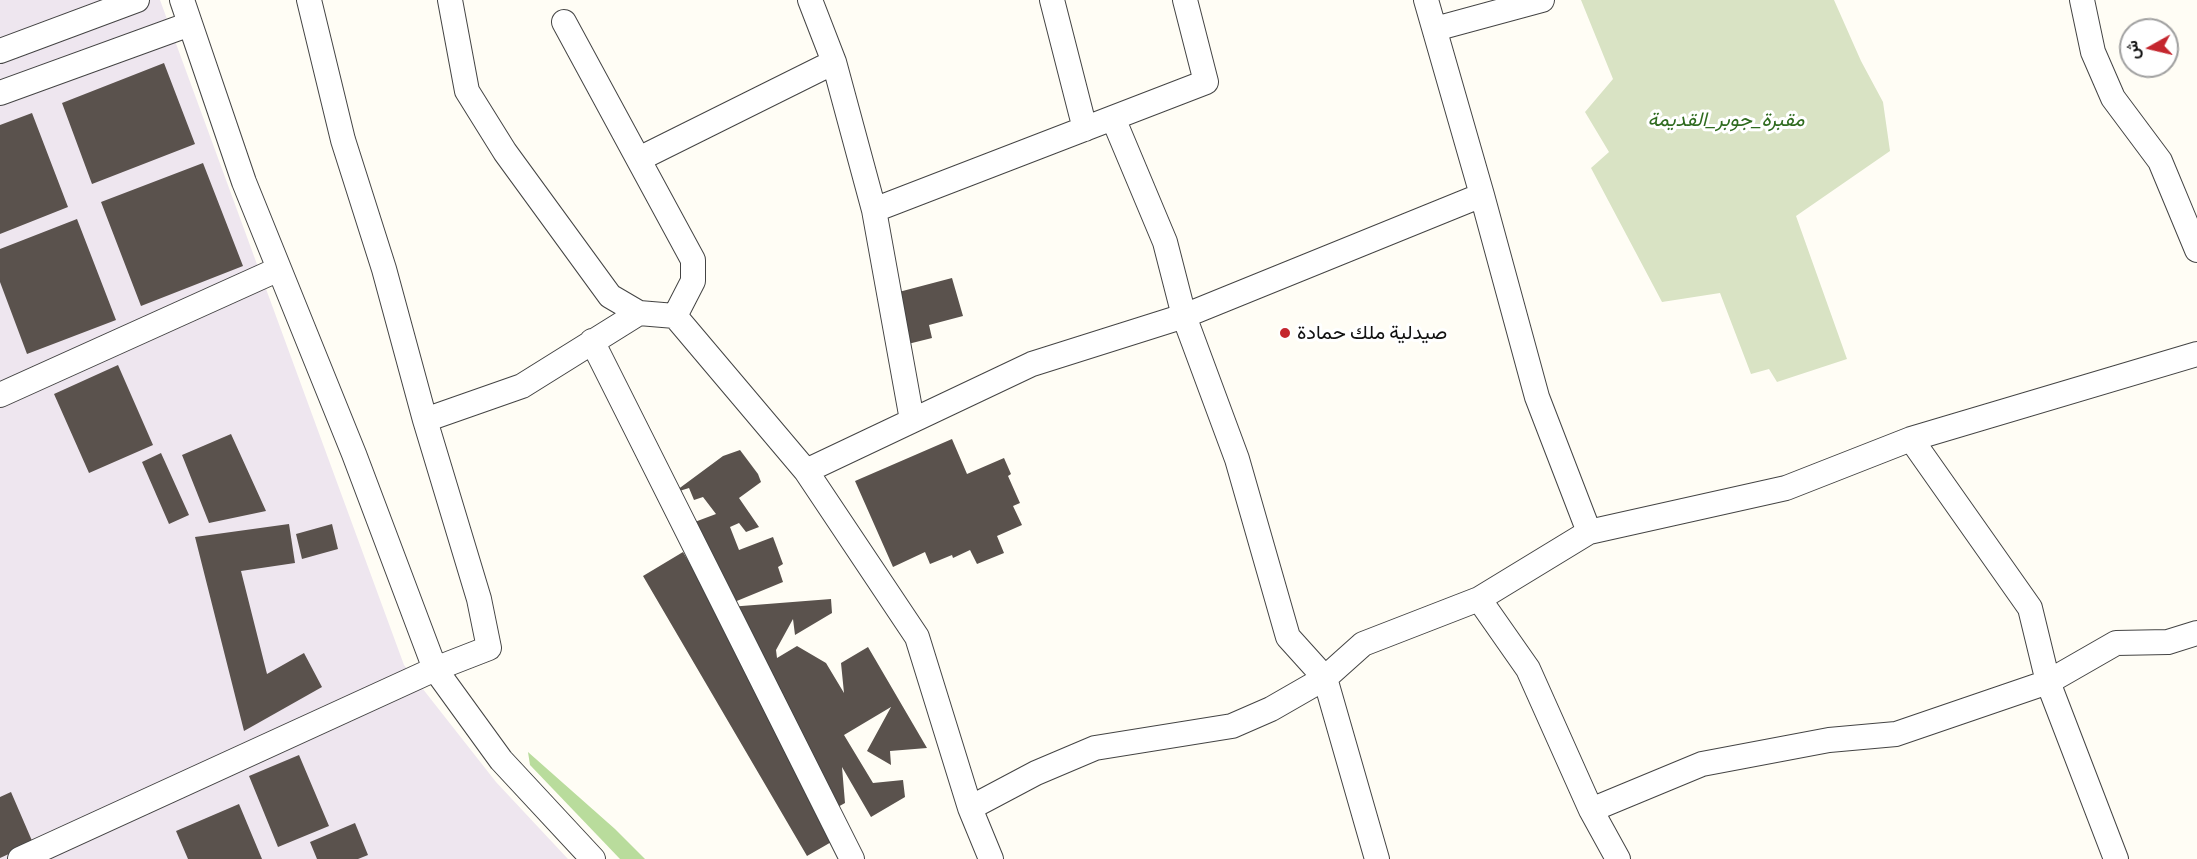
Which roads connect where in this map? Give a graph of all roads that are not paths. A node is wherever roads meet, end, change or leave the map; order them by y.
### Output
1 (137, 0) edge
2 (182, 0) edge
3 (309, 0) edge
4 (450, 0) edge
5 (810, 0) edge
6 (1052, 0) edge
7 (1185, 0) edge
8 (1426, 0) edge
9 (1542, 0) edge
10 (2082, 0) edge
11 (564, 22) dead end
12 (190, 24) junction
13 (1435, 29) junction
14 (0, 51) edge
15 (834, 62) junction
16 (0, 93) edge
17 (1113, 118) junction
18 (1085, 129) junction
19 (639, 159) junction
20 (1482, 195) junction
21 (874, 210) junction
22 (2197, 250) edge
23 (279, 269) junction
24 (639, 313) junction
25 (675, 316) junction
26 (1184, 316) junction
27 (592, 341) junction
28 (2196, 357) edge
29 (0, 395) edge
30 (425, 420) junction
31 (912, 420) junction
32 (1911, 439) junction
33 (806, 471) junction
34 (1588, 532) junction
35 (1479, 599) junction
36 (2197, 633) edge
37 (435, 669) junction
38 (1325, 678) junction
39 (2048, 682) junction
40 (970, 808) junction
41 (1591, 810) junction
42 (20, 859) edge
43 (593, 859) edge
44 (852, 859) edge
45 (991, 859) edge
46 (1377, 859) edge
47 (1618, 859) edge
48 (2116, 859) edge

1 - 14 street
2 - 12 street
3 - 30 street
4 - 24 street
5 - 15 street
6 - 18 street
7 - 17 street
8 - 13 street
9 - 13 street
10 - 22 street
11 - 19 street
12 - 16 street
12 - 23 street
13 - 20 street
15 - 19 street
15 - 21 street
17 - 18 street
17 - 26 street
18 - 21 street
19 - 25 street
20 - 26 street
20 - 34 street
21 - 31 street
23 - 29 street
23 - 37 street
24 - 25 street
24 - 27 street
25 - 33 street
26 - 31 street
26 - 38 street
27 - 30 street
27 - 44 street
28 - 32 street
30 - 37 street
31 - 33 street
32 - 34 street
32 - 39 street
33 - 40 street
34 - 35 street
35 - 38 street
35 - 41 street
36 - 39 street
37 - 42 street
37 - 43 street
38 - 40 street
38 - 46 street
39 - 41 street
39 - 48 street
40 - 45 street
41 - 47 street

